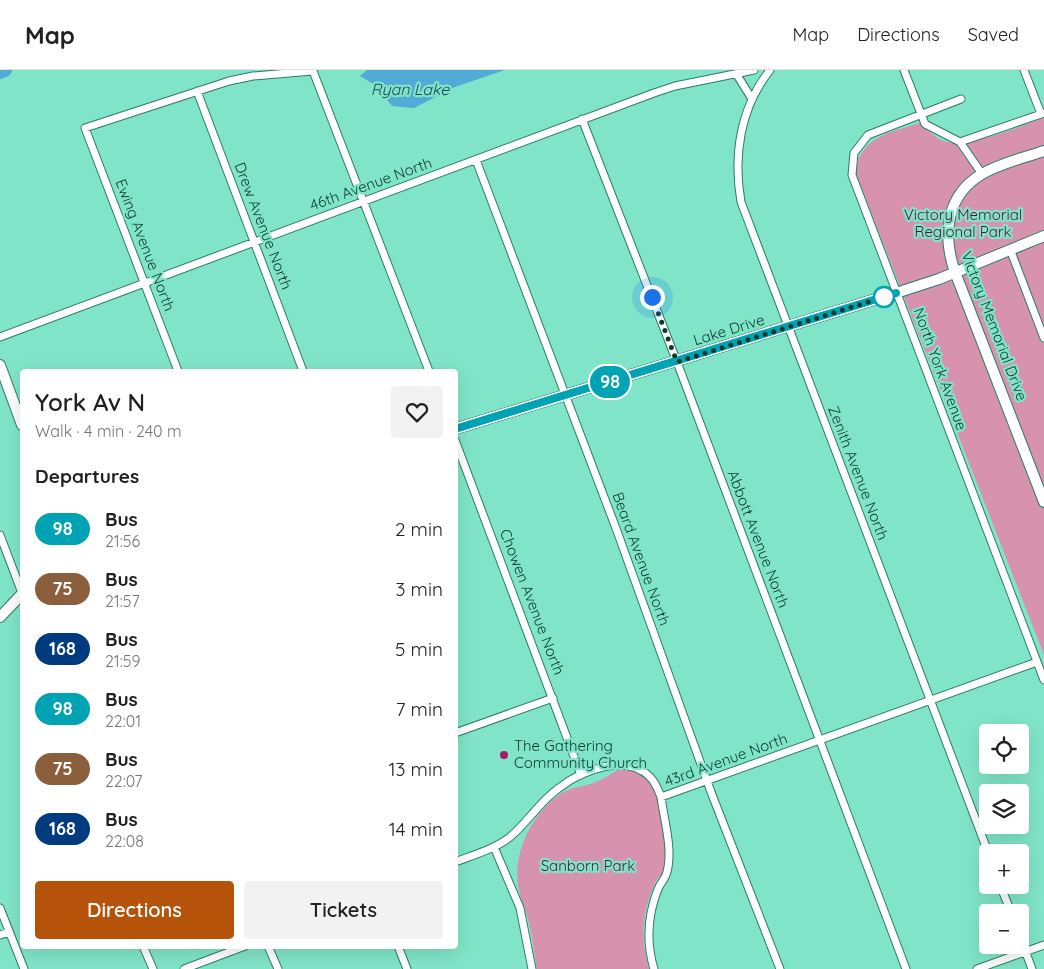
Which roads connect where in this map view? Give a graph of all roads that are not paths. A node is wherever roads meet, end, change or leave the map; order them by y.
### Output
1 (754, 70) edge
2 (770, 70) edge
3 (904, 70) edge
4 (1024, 70) edge
5 (313, 71) edge
6 (737, 75) junction
7 (197, 91) junction
8 (752, 99) junction
9 (961, 99) dead end
10 (921, 114) junction
11 (1042, 114) edge
12 (582, 119) junction
13 (960, 142) junction
14 (1044, 151) edge
15 (476, 160) junction
16 (982, 174) junction
17 (363, 202) junction
18 (1044, 236) edge
19 (255, 242) junction
20 (1010, 249) junction
21 (955, 272) junction
22 (145, 284) junction
23 (896, 293) junction
24 (788, 327) junction
25 (0, 337) edge
26 (1044, 338) edge
27 (677, 362) junction
28 (0, 366) edge
29 (177, 369) edge
30 (302, 369) edge
31 (427, 369) edge
32 (566, 395) junction
33 (20, 420) edge
34 (458, 428) edge
35 (458, 448) edge
36 (1044, 502) edge
37 (0, 535) edge
38 (20, 589) edge
39 (20, 596) edge
40 (0, 617) edge
41 (1037, 662) junction
42 (1044, 680) edge
43 (553, 698) junction
44 (930, 701) junction
45 (458, 732) edge
46 (819, 741) junction
47 (581, 775) junction
48 (707, 782) junction
49 (661, 797) junction
50 (985, 844) edge
51 (494, 847) junction
52 (458, 861) edge
53 (0, 908) edge
54 (9, 932) junction
55 (0, 935) edge
56 (1044, 945) edge
57 (144, 949) edge
58 (237, 949) edge
59 (269, 949) edge
60 (399, 949) edge
61 (1029, 951) edge
62 (1020, 954) edge
63 (1027, 954) edge
64 (24, 969) edge
65 (153, 969) edge
66 (184, 969) edge
67 (278, 969) edge
68 (407, 969) edge
69 (532, 969) edge
70 (654, 969) edge
71 (780, 969) edge
72 (906, 969) edge
73 (977, 969) edge
74 (1032, 969) edge

1 - 6 street, 46th Avenue North
2 - 8 street, Zenith Avenue North
3 - 10 street
4 - 11 street
5 - 7 street
5 - 17 street
6 - 8 street
6 - 12 street, 46th Avenue North
7 - 19 street, Drew Avenue North
7 - 22 street, Ewing Avenue North
8 - 24 street, Zenith Avenue North
9 - 10 street, North York Avenue
10 - 13 street
10 - 23 street, North York Avenue
11 - 13 street
12 - 15 street, 46th Avenue North
12 - 27 street, Abbott Avenue North
13 - 16 street
14 - 16 street, Victory Memorial Drive
15 - 17 street, 46th Avenue North
15 - 32 street, Beard Avenue North
16 - 21 street, Victory Memorial Drive
17 - 19 street, 46th Avenue North
17 - 31 street
18 - 20 street, Lake Drive
19 - 22 street, 46th Avenue North
19 - 30 street, Drew Avenue North
20 - 21 street, Lake Drive
20 - 26 street
21 - 23 street, Lake Drive
21 - 36 street, Victory Memorial Drive
22 - 25 street, 46th Avenue North
22 - 29 street, Ewing Avenue North
23 - 24 street, Lake Drive
23 - 41 street, North York Avenue
24 - 27 street, Lake Drive
24 - 44 street, Zenith Avenue North
27 - 32 street, Lake Drive
27 - 46 street, Abbott Avenue North
28 - 33 street
32 - 34 street, Lake Drive
32 - 48 street, Beard Avenue North
35 - 43 street, Chowen Avenue North
37 - 38 street
39 - 40 street
41 - 42 street, North York Avenue
41 - 44 street, 43rd Avenue North
43 - 45 street
43 - 47 street, Chowen Avenue North
44 - 46 street, 43rd Avenue North
44 - 50 street, Zenith Avenue North
46 - 48 street, 43rd Avenue North
46 - 72 street, Abbott Avenue North
47 - 49 street, 43rd Avenue North
47 - 51 street, 43rd Avenue North
48 - 49 street, 43rd Avenue North
48 - 71 street, Beard Avenue North
49 - 70 street
51 - 52 street, 43rd Avenue North
51 - 69 street
53 - 54 street
54 - 55 street
54 - 64 street
56 - 61 street
57 - 65 street
58 - 66 street
59 - 67 street
60 - 68 street
62 - 73 street
63 - 74 street

